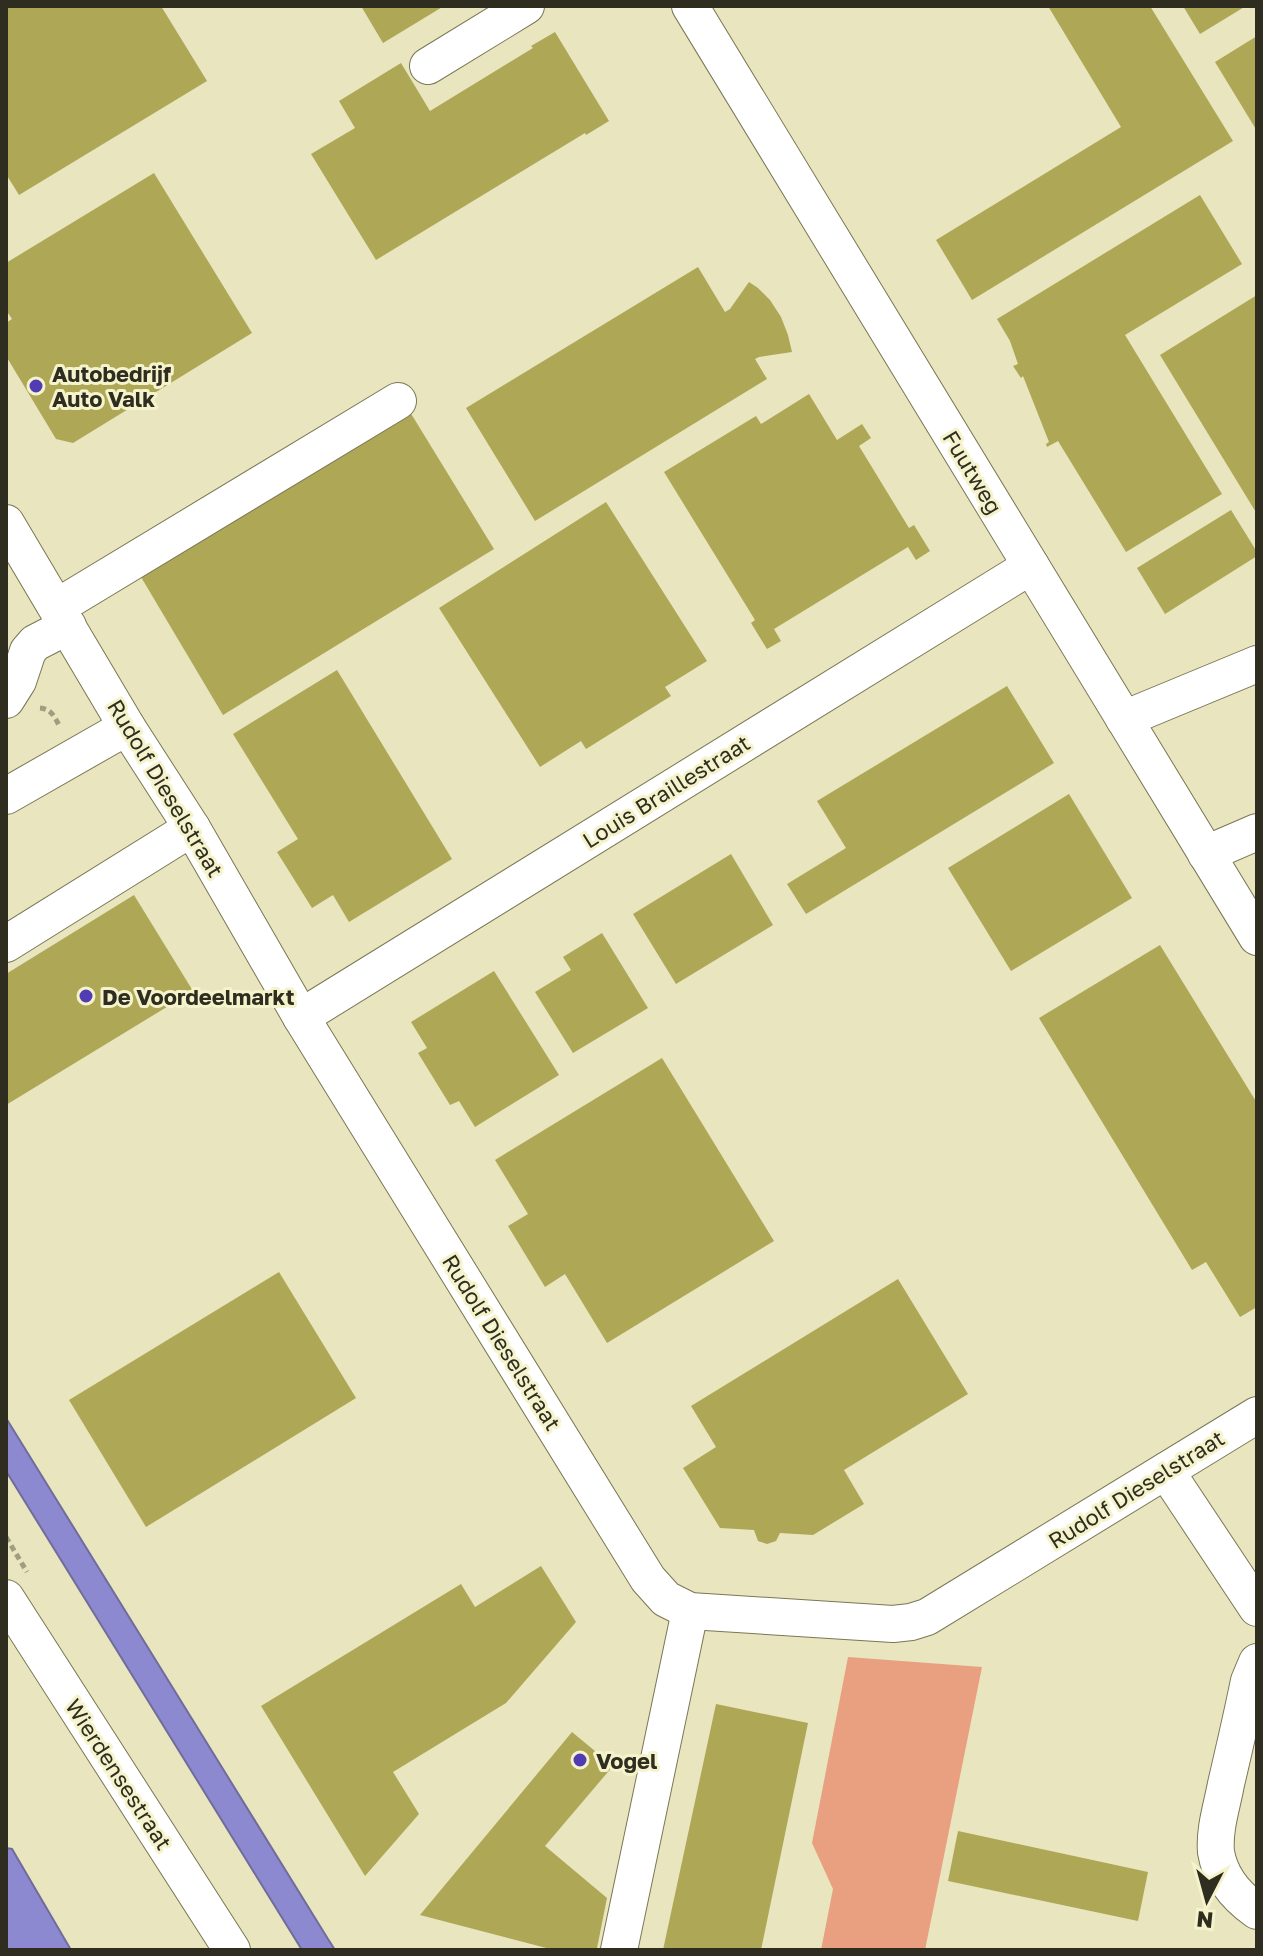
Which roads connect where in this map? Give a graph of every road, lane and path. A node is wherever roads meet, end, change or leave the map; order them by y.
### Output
1 (526, 6) edge
2 (690, 6) edge
3 (428, 66) dead end
4 (398, 401) dead end
5 (10, 539) edge
6 (1031, 566) junction
7 (63, 616) junction
8 (17, 658) edge
9 (1257, 664) edge
10 (20, 704) edge
11 (1124, 719) junction
12 (127, 727) junction
13 (74, 757) junction
14 (6, 796) edge
15 (192, 828) junction
16 (1257, 832) edge
17 (1206, 854) junction
18 (1252, 919) edge
19 (6, 944) edge
20 (301, 1017) junction
21 (1257, 1415) edge
22 (1166, 1471) junction
23 (6, 1598) edge
24 (1257, 1608) edge
25 (690, 1611) junction
26 (1257, 1662) edge
27 (1257, 1911) edge
28 (232, 1950) edge
29 (619, 1950) edge

1 - 3 street
2 - 6 street, Fuutweg
4 - 7 street
5 - 7 street, Rudolf Dieselstraat
6 - 11 street, Fuutweg
6 - 20 street, Louis Braillestraat
7 - 8 street
7 - 12 street, Rudolf Dieselstraat
8 - 10 street
9 - 11 street
10 - 13 path
11 - 17 street, Fuutweg
12 - 13 street
12 - 15 street, Rudolf Dieselstraat
13 - 14 street
15 - 19 street
15 - 20 street, Rudolf Dieselstraat
16 - 17 street
17 - 18 street, Fuutweg
20 - 25 street, Rudolf Dieselstraat
21 - 22 street, Rudolf Dieselstraat
22 - 24 street
22 - 25 street, Rudolf Dieselstraat
23 - 28 street, Wierdensestraat
25 - 29 street
26 - 27 street

